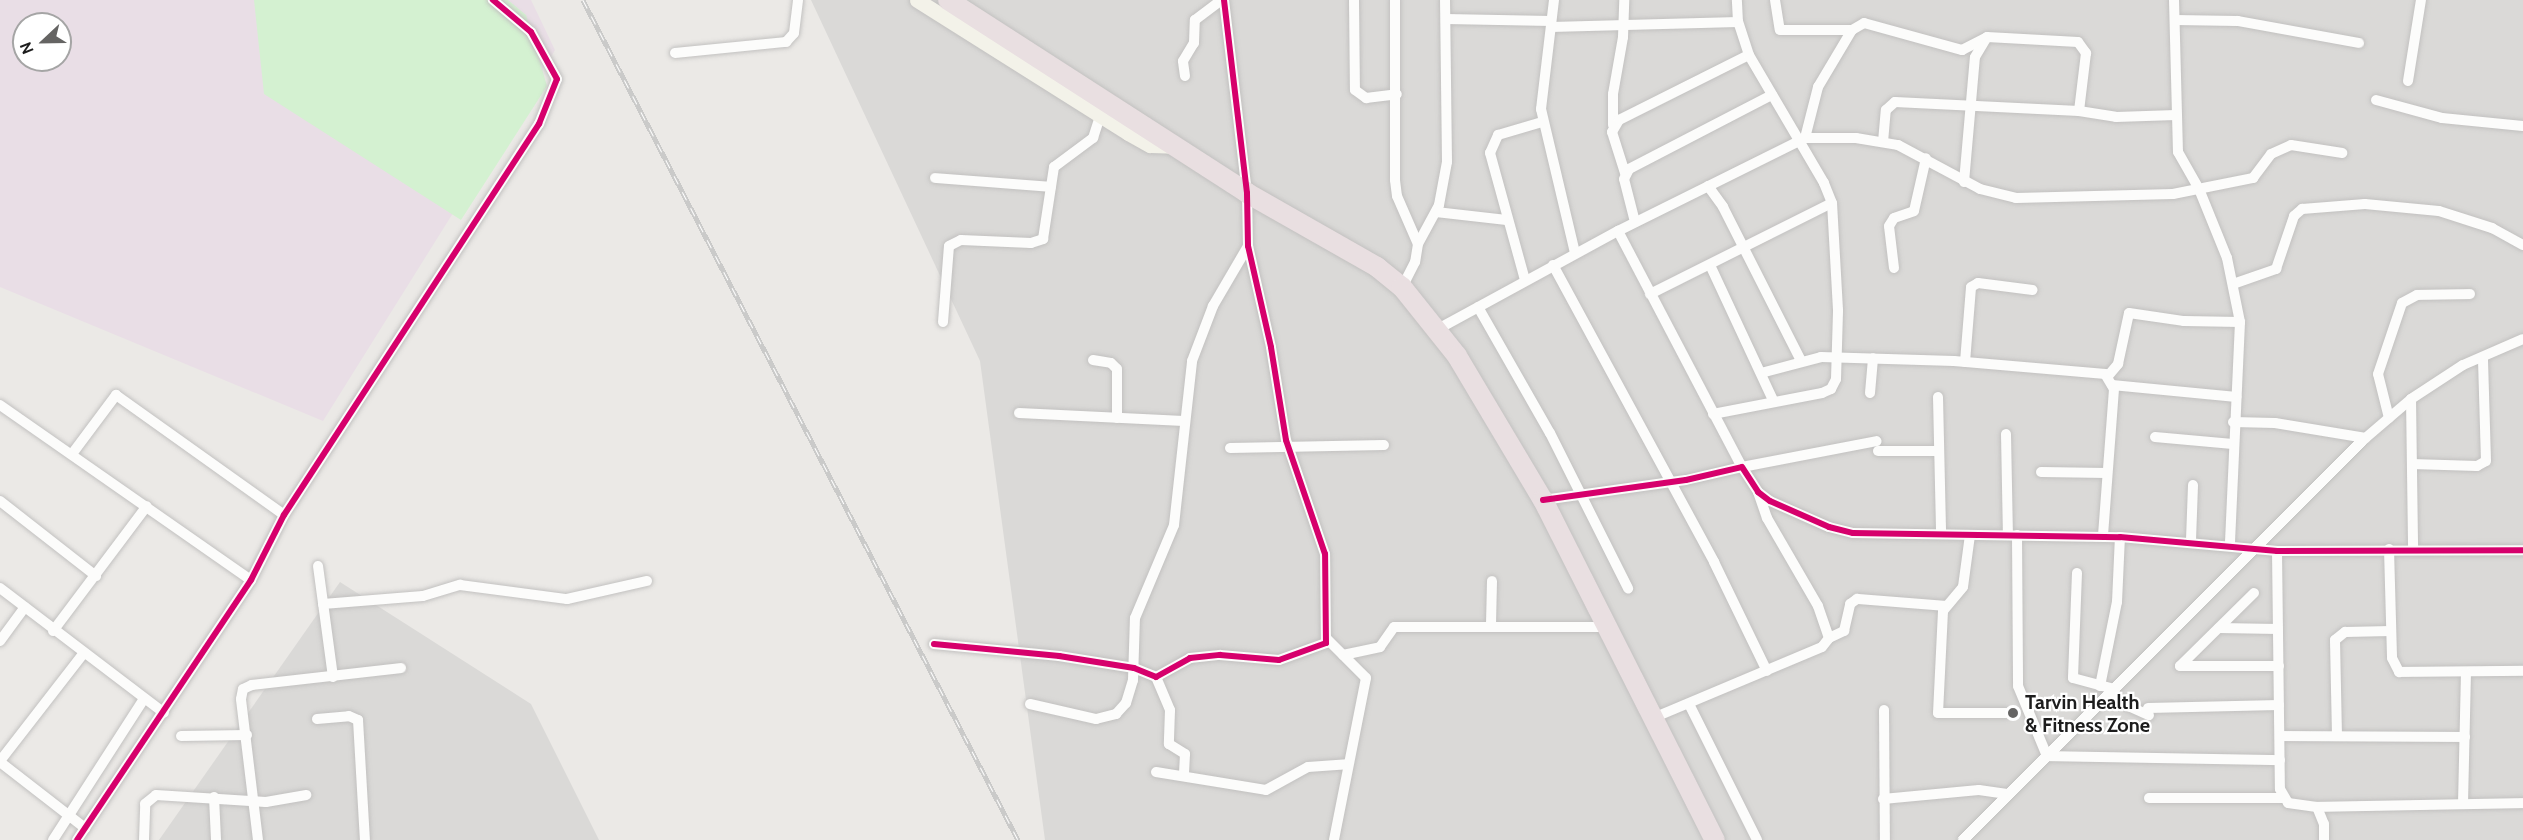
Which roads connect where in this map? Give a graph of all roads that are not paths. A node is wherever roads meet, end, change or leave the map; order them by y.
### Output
1 (493, 0) edge
2 (798, 0) edge
3 (917, 0) edge
4 (948, 0) edge
5 (1223, 0) edge
6 (1354, 0) edge
7 (1395, 0) edge
8 (1445, 0) edge
9 (1554, 0) edge
10 (1624, 0) edge
11 (1737, 0) edge
12 (1775, 0) edge
13 (2174, 0) edge
14 (2421, 0) edge
15 (1446, 19) junction
16 (2175, 20) junction
17 (1738, 22) junction
18 (1551, 24) junction
19 (1623, 25) junction
20 (1852, 30) junction
21 (1987, 37) junction
22 (2359, 43) dead end
23 (1962, 50) junction
24 (675, 53) dead end
25 (1749, 55) junction
26 (1976, 57) junction
27 (1185, 76) dead end
28 (2408, 81) dead end
29 (1397, 94) junction
30 (1772, 95) junction
31 (2376, 100) dead end
32 (1968, 106) junction
33 (2079, 111) junction
34 (2176, 115) junction
35 (1100, 116) junction
36 (1542, 122) junction
37 (1613, 125) junction
38 (2523, 126) edge
39 (1801, 139) junction
40 (1884, 142) junction
41 (1174, 146) junction
42 (2342, 153) dead end
43 (1926, 158) junction
44 (1625, 173) junction
45 (935, 178) dead end
46 (1964, 182) junction
47 (1708, 186) junction
48 (1051, 187) junction
49 (2199, 189) junction
50 (1247, 193) junction
51 (1832, 204) junction
52 (1436, 212) junction
53 (1507, 220) junction
54 (1635, 222) junction
55 (1618, 231) junction
56 (1418, 244) junction
57 (2523, 245) edge
58 (1248, 246) junction
59 (1744, 248) junction
60 (1575, 253) junction
61 (1553, 265) junction
62 (1710, 265) junction
63 (1894, 268) dead end
64 (1525, 280) junction
65 (2233, 284) junction
66 (1402, 287) junction
67 (2033, 290) dead end
68 (1650, 294) junction
69 (2470, 294) dead end
70 (1478, 306) junction
71 (943, 322) dead end
72 (2240, 322) junction
73 (1438, 329) junction
74 (2523, 339) edge
75 (1837, 357) junction
76 (2483, 357) junction
77 (1872, 358) junction
78 (1093, 360) dead end
79 (1801, 362) junction
80 (1965, 362) junction
81 (1761, 373) junction
82 (2110, 380) junction
83 (1870, 393) dead end
84 (1938, 397) dead end
85 (2236, 397) junction
86 (2411, 399) junction
87 (1774, 402) junction
88 (0, 405) edge
89 (1019, 413) dead end
90 (1713, 414) junction
91 (1117, 418) junction
92 (2390, 418) junction
93 (1184, 422) junction
94 (2233, 422) junction
95 (2006, 434) dead end
96 (2155, 437) dead end
97 (2366, 438) junction
98 (2233, 444) junction
99 (1384, 445) dead end
100 (1230, 448) dead end
101 (1290, 448) junction
102 (1939, 451) junction
103 (72, 454) junction
104 (2412, 465) junction
105 (1742, 467) junction
106 (2041, 472) dead end
107 (2107, 473) junction
108 (1671, 482) junction
109 (2193, 485) dead end
110 (1758, 492) junction
111 (1583, 495) junction
112 (1543, 500) junction
113 (0, 501) edge
114 (147, 506) junction
115 (284, 514) junction
116 (1941, 532) junction
117 (1970, 534) junction
118 (2012, 535) junction
119 (2103, 536) junction
120 (2120, 537) junction
121 (2191, 540) junction
122 (2230, 546) junction
123 (2254, 549) junction
124 (2389, 549) junction
125 (2413, 549) junction
126 (2523, 550) edge
127 (2277, 551) junction
128 (318, 566) dead end
129 (2077, 573) dead end
130 (96, 576) junction
131 (251, 580) junction
132 (647, 581) dead end
133 (1492, 581) dead end
134 (0, 588) edge
135 (1628, 588) dead end
136 (2254, 593) dead end
137 (323, 604) junction
138 (1946, 606) junction
139 (25, 607) junction
140 (1491, 625) junction
141 (1607, 627) junction
142 (2219, 628) junction
143 (2278, 629) junction
144 (53, 631) junction
145 (2391, 631) junction
146 (1829, 638) junction
147 (1327, 639) junction
148 (0, 641) edge
149 (934, 644) dead end
150 (83, 654) junction
151 (1343, 655) junction
152 (2278, 666) junction
153 (401, 668) dead end
154 (1134, 668) junction
155 (1767, 671) junction
156 (2523, 671) edge
157 (2466, 672) junction
158 (333, 677) junction
159 (1156, 677) junction
160 (2100, 686) junction
161 (2114, 689) junction
162 (144, 699) junction
163 (1030, 704) dead end
164 (1689, 704) junction
165 (2279, 705) junction
166 (1884, 710) dead end
167 (164, 713) junction
168 (2006, 713) dead end
169 (1653, 718) junction
170 (317, 719) dead end
171 (247, 735) junction
172 (181, 736) dead end
173 (2280, 736) junction
174 (2337, 736) junction
175 (2464, 736) junction
176 (2047, 756) junction
177 (2280, 760) junction
178 (0, 761) edge
179 (1347, 764) junction
180 (1156, 772) dead end
181 (1184, 776) junction
182 (2009, 794) junction
183 (306, 795) dead end
184 (214, 797) junction
185 (2149, 798) dead end
186 (2283, 798) junction
187 (1883, 799) junction
188 (255, 800) junction
189 (2523, 803) edge
190 (2463, 804) junction
191 (2317, 807) junction
192 (69, 816) junction
193 (85, 828) junction
194 (53, 840) edge
195 (77, 840) edge
196 (144, 840) edge
197 (216, 840) edge
198 (258, 840) edge
199 (365, 840) edge
200 (1334, 840) edge
201 (1715, 840) edge
202 (1757, 840) edge
203 (1885, 840) edge
204 (1963, 840) edge
205 (2324, 840) edge

1 - 115 street
2 - 24 street
3 - 35 street
4 - 41 highway
5 - 27 street
5 - 50 street
6 - 29 street
7 - 29 street
8 - 15 street
9 - 18 street
10 - 19 street
11 - 17 street
12 - 20 street
13 - 16 street
14 - 28 street
15 - 18 street
15 - 52 street
16 - 22 street
16 - 34 street
17 - 19 street
17 - 25 street
18 - 19 street
18 - 36 street
19 - 37 street
20 - 23 street
20 - 39 street
21 - 23 street
21 - 26 street
21 - 33 street
23 - 26 street
25 - 30 street
25 - 37 street
26 - 32 street
29 - 56 street
30 - 39 street
30 - 44 street
31 - 38 street
32 - 33 street
32 - 40 street
32 - 46 street
33 - 34 street
34 - 49 street
35 - 41 street
35 - 48 street
36 - 53 street
36 - 60 street
37 - 44 street
39 - 40 street
39 - 47 street
39 - 51 street
40 - 43 street
41 - 50 highway
42 - 49 street
43 - 46 street
43 - 63 street
44 - 54 street
45 - 48 street
46 - 49 street
47 - 54 street
47 - 59 street
48 - 71 street
49 - 65 street
50 - 58 street
50 - 66 highway
51 - 59 street
51 - 75 street
52 - 53 street
52 - 56 street
53 - 64 street
54 - 55 street
55 - 60 street
55 - 68 street
56 - 66 street
57 - 65 street
58 - 93 street
58 - 101 street
59 - 62 street
59 - 79 street
60 - 61 street
61 - 64 street
61 - 108 street
62 - 68 street
62 - 81 street
64 - 70 street
65 - 72 street
66 - 73 highway
67 - 80 street
68 - 90 street
69 - 92 street
70 - 73 street
70 - 111 street
72 - 82 street
72 - 85 street
73 - 112 highway
74 - 76 street
75 - 77 street
75 - 79 street
75 - 87 street
76 - 86 street
76 - 104 street
77 - 80 street
77 - 83 street
78 - 91 street
79 - 81 street
80 - 82 street
81 - 87 street
82 - 85 street
82 - 107 street
84 - 102 street
85 - 94 street
86 - 92 street
86 - 104 street
87 - 90 street
88 - 103 street
89 - 91 street
90 - 105 street
91 - 93 street
92 - 97 street
93 - 154 street
94 - 97 street
94 - 98 street
95 - 118 street
96 - 98 street
97 - 123 street
98 - 122 street
99 - 101 street
100 - 101 street
101 - 147 street
102 - 105 street
102 - 116 street
103 - 114 street
103 - 115 street
104 - 125 street
105 - 108 street
105 - 110 street
106 - 107 street
107 - 119 street
108 - 111 street
108 - 155 street
109 - 121 street
110 - 116 street
110 - 146 street
111 - 112 street
111 - 135 street
112 - 141 highway
113 - 130 street
114 - 130 street
114 - 131 street
115 - 131 street
116 - 117 street
117 - 118 street
117 - 138 street
118 - 119 street
118 - 176 street
119 - 120 street
120 - 121 street
120 - 160 street
121 - 122 street
122 - 123 street
123 - 127 street
123 - 161 street
124 - 125 street
124 - 127 street
124 - 145 street
125 - 126 street
127 - 143 street
128 - 137 street
129 - 160 street
130 - 144 street
131 - 167 street
132 - 137 street
133 - 140 street
134 - 139 street
136 - 142 street
137 - 158 street
138 - 146 street
138 - 168 street
139 - 144 street
139 - 148 street
140 - 141 street
140 - 151 street
141 - 169 highway
142 - 143 street
142 - 152 street
143 - 152 street
144 - 150 street
145 - 157 street
145 - 174 street
146 - 155 street
147 - 151 street
147 - 159 street
149 - 154 street
150 - 162 street
150 - 178 street
151 - 179 street
152 - 165 street
153 - 158 street
154 - 159 street
154 - 163 street
155 - 164 street
156 - 157 street
157 - 175 street
158 - 171 street
159 - 181 street
160 - 161 street
161 - 165 street
161 - 176 street
162 - 167 street
162 - 192 street
164 - 169 street
164 - 202 street
165 - 173 street
166 - 187 street
167 - 193 street
169 - 201 highway
170 - 199 street
171 - 172 street
171 - 188 street
173 - 174 street
173 - 177 street
174 - 175 street
175 - 190 street
176 - 177 street
176 - 182 street
177 - 186 street
178 - 192 street
179 - 181 street
179 - 200 street
180 - 181 street
182 - 187 street
182 - 204 street
183 - 188 street
184 - 188 street
184 - 196 street
184 - 197 street
185 - 186 street
186 - 191 street
187 - 203 street
188 - 198 street
189 - 190 street
190 - 191 street
191 - 205 street
192 - 193 street
192 - 194 street
193 - 195 street

